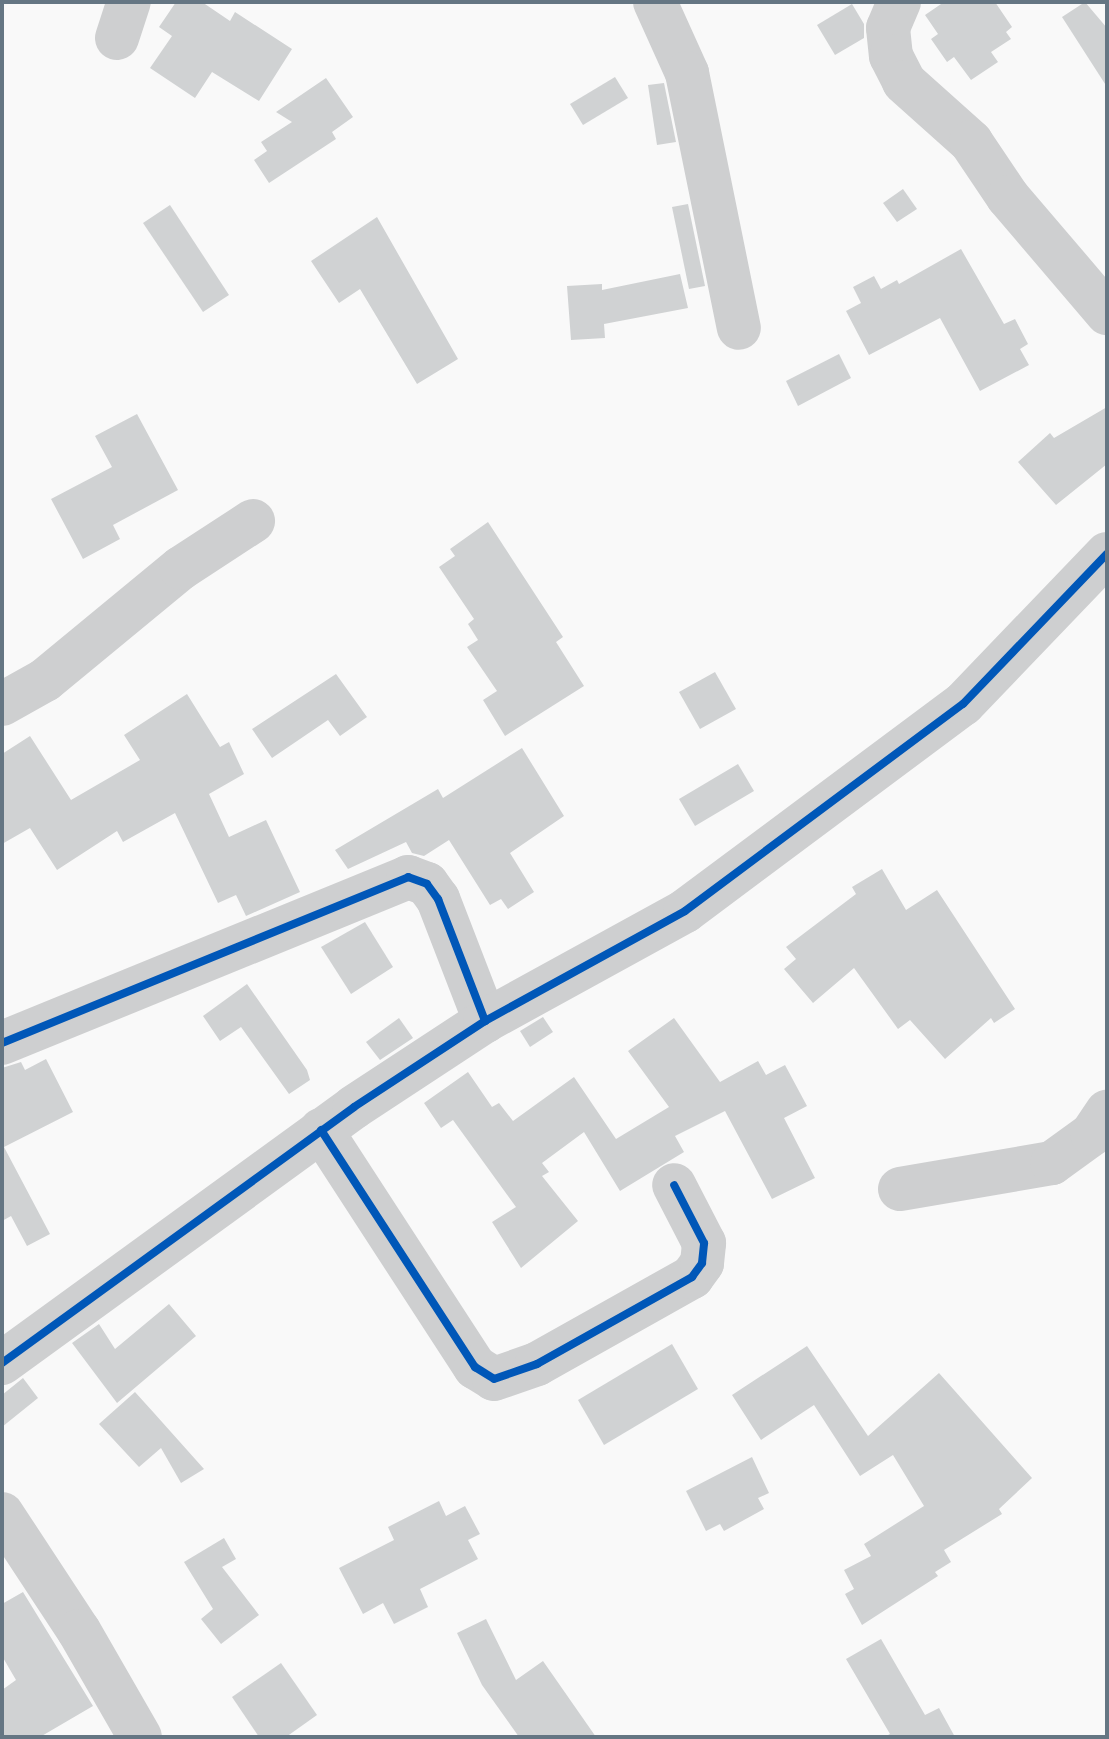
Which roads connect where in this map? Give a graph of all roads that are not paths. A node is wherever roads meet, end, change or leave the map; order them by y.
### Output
1 (655, 2) edge
2 (899, 2) edge
3 (1107, 313) edge
4 (739, 328) dead end
5 (253, 521) dead end
6 (1107, 554) edge
7 (2, 704) edge
8 (485, 1021) junction
9 (2, 1043) edge
10 (1107, 1112) edge
11 (321, 1130) junction
12 (674, 1185) dead end
13 (900, 1189) dead end
14 (2, 1363) edge
15 (2, 1514) edge
16 (140, 1737) edge

1 - 4 street
2 - 3 street
5 - 7 street
6 - 8 street
8 - 9 street
8 - 11 street
10 - 13 street
11 - 12 street
11 - 14 street
15 - 16 street

